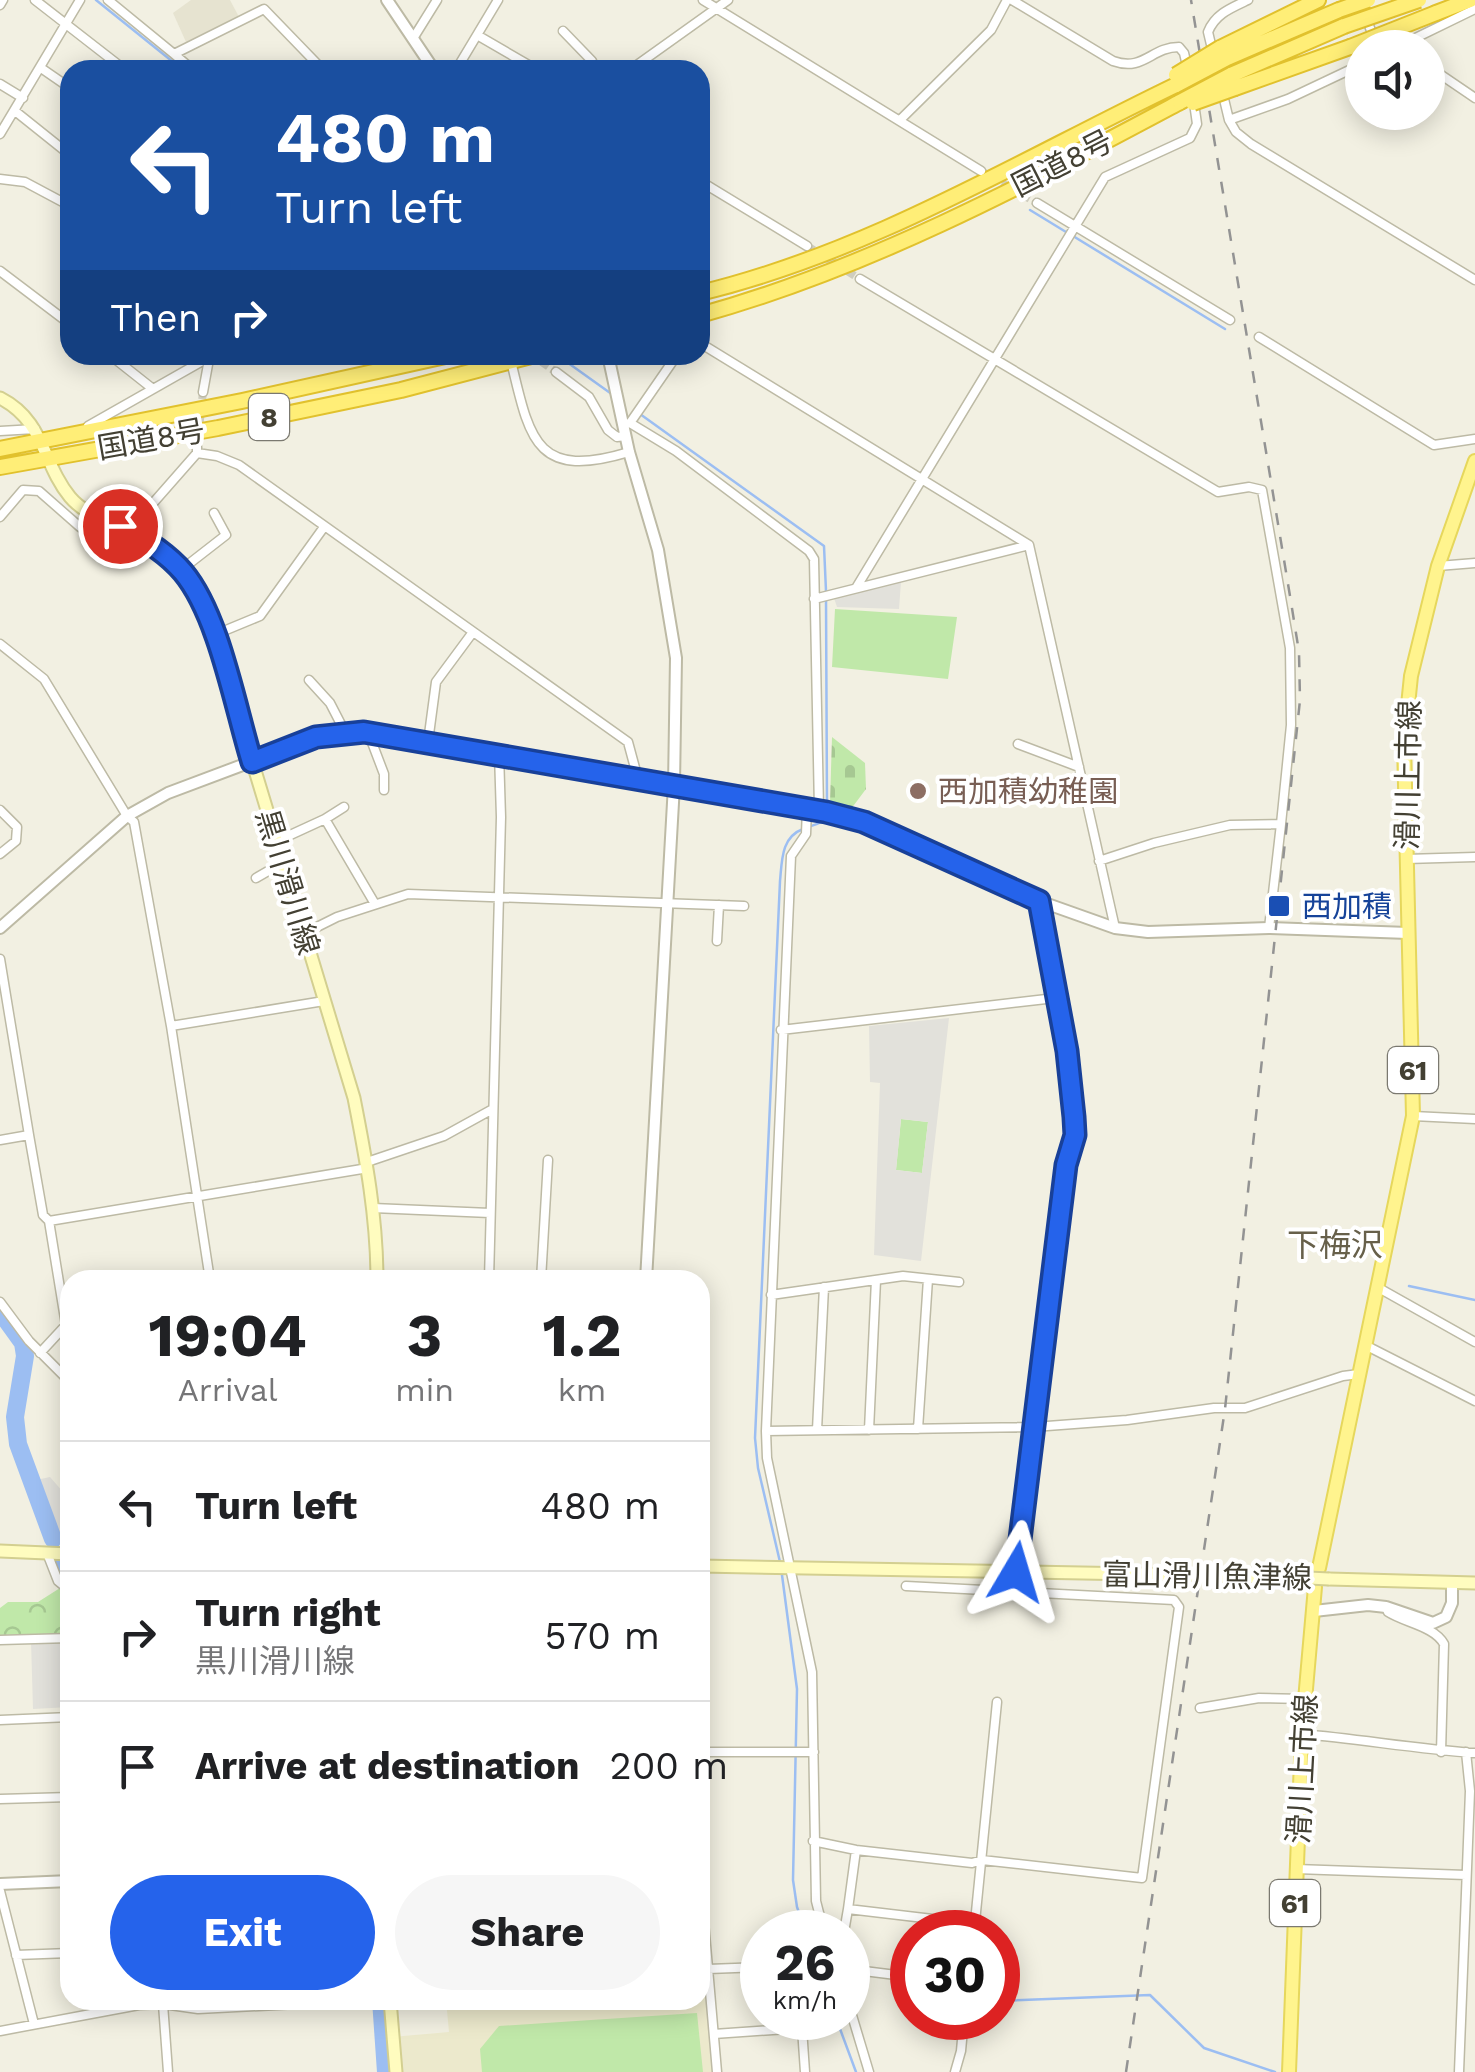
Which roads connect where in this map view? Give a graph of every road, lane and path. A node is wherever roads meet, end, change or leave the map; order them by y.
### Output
1 (35, 0) edge
2 (80, 0) edge
3 (108, 0) edge
4 (387, 0) edge
5 (437, 0) edge
6 (498, 0) edge
7 (703, 0) edge
8 (728, 0) edge
9 (1010, 0) edge
10 (1248, 0) edge
11 (1318, 0) edge
12 (1358, 0) edge
13 (1368, 0) edge
14 (1419, 0) edge
15 (1470, 0) edge
16 (716, 8) junction
17 (1475, 9) edge
18 (67, 24) junction
19 (1370, 30) edge
20 (1432, 30) edge
21 (563, 31) dead end
22 (476, 36) junction
23 (414, 38) junction
24 (1223, 53) junction
25 (174, 54) junction
26 (112, 60) edge
27 (181, 60) edge
28 (313, 60) edge
29 (426, 60) edge
30 (462, 60) edge
31 (517, 60) edge
32 (591, 60) edge
33 (643, 60) edge
34 (41, 68) junction
35 (1345, 72) edge
36 (1445, 78) edge
37 (60, 81) edge
38 (1233, 81) junction
39 (0, 84) edge
40 (23, 98) junction
41 (1475, 98) edge
42 (15, 111) junction
43 (900, 120) junction
44 (1228, 120) junction
45 (3, 124) edge
46 (0, 134) edge
47 (60, 147) edge
48 (981, 170) tunnel mouth
49 (0, 179) edge
50 (710, 187) edge
51 (60, 201) edge
52 (1037, 203) tunnel mouth
53 (1074, 225) junction
54 (807, 246) tunnel mouth
55 (0, 271) edge
56 (860, 279) tunnel mouth
57 (1475, 280) edge
58 (710, 291) edge
59 (710, 311) edge
60 (60, 316) edge
61 (1230, 320) dead end
62 (1259, 338) dead end
63 (710, 349) edge
64 (994, 358) junction
65 (124, 365) edge
66 (196, 365) edge
67 (209, 365) edge
68 (403, 365) edge
69 (497, 365) edge
70 (513, 365) edge
71 (610, 365) edge
72 (671, 365) edge
73 (556, 372) tunnel mouth
74 (153, 388) junction
75 (203, 392) tunnel mouth
76 (0, 398) edge
77 (626, 428) junction
78 (0, 431) edge
79 (1475, 440) edge
80 (42, 441) junction
81 (0, 450) edge
82 (629, 452) junction
83 (1475, 461) edge
84 (0, 467) edge
85 (922, 478) junction
86 (214, 513) dead end
87 (96, 516) junction
88 (0, 517) edge
89 (324, 527) junction
90 (138, 535) junction
91 (1029, 545) junction
92 (1475, 563) edge
93 (1438, 566) junction
94 (181, 570) junction
95 (856, 588) junction
96 (814, 599) junction
97 (473, 632) junction
98 (214, 635) junction
99 (0, 644) edge
100 (309, 680) dead end
101 (345, 732) junction
102 (368, 732) junction
103 (428, 742) junction
104 (1018, 744) dead end
105 (499, 753) junction
106 (252, 762) junction
107 (1079, 766) junction
108 (638, 779) junction
109 (674, 785) junction
110 (384, 790) dead end
111 (344, 807) dead end
112 (813, 809) junction
113 (0, 810) edge
114 (127, 816) junction
115 (325, 819) junction
116 (1281, 824) junction
117 (276, 842) junction
118 (0, 854) edge
119 (1475, 857) edge
120 (1406, 859) junction
121 (1099, 861) junction
122 (282, 862) junction
123 (256, 878) dead end
124 (498, 896) junction
125 (1039, 901) junction
126 (666, 903) junction
127 (376, 904) junction
128 (719, 905) junction
129 (744, 906) dead end
130 (0, 928) edge
131 (1116, 928) junction
132 (1269, 928) junction
133 (1408, 933) junction
134 (303, 934) junction
135 (718, 941) dead end
136 (0, 959) edge
137 (1055, 998) junction
138 (324, 1002) junction
139 (171, 1026) junction
140 (781, 1030) junction
141 (491, 1110) junction
142 (1413, 1116) junction
143 (1475, 1119) edge
144 (29, 1136) junction
145 (0, 1140) edge
146 (548, 1160) dead end
147 (368, 1165) junction
148 (197, 1196) junction
149 (373, 1208) junction
150 (490, 1213) junction
151 (49, 1220) junction
152 (208, 1270) edge
153 (376, 1270) edge
154 (488, 1270) edge
155 (542, 1270) edge
156 (647, 1270) edge
157 (928, 1279) junction
158 (876, 1280) junction
159 (959, 1282) dead end
160 (1378, 1287) junction
161 (60, 1288) edge
162 (824, 1288) junction
163 (772, 1295) junction
164 (0, 1302) edge
165 (60, 1331) edge
166 (1475, 1342) edge
167 (1365, 1345) junction
168 (40, 1352) junction
169 (60, 1372) edge
170 (1359, 1374) junction
171 (1475, 1401) edge
172 (1034, 1427) junction
173 (918, 1429) junction
174 (817, 1430) junction
175 (870, 1430) junction
176 (766, 1431) junction
177 (0, 1551) edge
178 (48, 1554) junction
179 (60, 1554) edge
180 (710, 1566) edge
181 (791, 1568) junction
182 (1320, 1568) dead end
183 (1016, 1572) junction
184 (60, 1583) edge
185 (1452, 1583) junction
186 (1475, 1583) edge
187 (906, 1586) dead end
188 (1316, 1587) dead end
189 (1386, 1607) junction
190 (1314, 1611) junction
191 (60, 1638) edge
192 (0, 1640) edge
193 (1304, 1699) junction
194 (998, 1702) dead end
195 (1200, 1708) dead end
196 (60, 1717) edge
197 (0, 1720) edge
198 (1302, 1734) junction
199 (710, 1752) edge
200 (814, 1752) junction
201 (1441, 1752) junction
202 (1470, 1753) edge
203 (60, 1796) edge
204 (0, 1799) edge
205 (813, 1841) junction
206 (856, 1850) junction
207 (982, 1860) junction
208 (1296, 1869) junction
209 (1466, 1875) junction
210 (60, 1883) edge
211 (0, 1888) edge
212 (1470, 1898) edge
213 (848, 1909) joint
214 (818, 1910) edge
215 (977, 1910) edge
216 (890, 1915) edge
217 (60, 1952) edge
218 (16, 1954) junction
219 (740, 1968) edge
220 (710, 1970) edge
221 (710, 1991) edge
222 (124, 2010) edge
223 (163, 2010) edge
224 (391, 2010) edge
225 (34, 2024) junction
226 (0, 2030) edge
227 (740, 2032) edge
228 (714, 2034) junction
229 (803, 2040) edge
230 (859, 2040) edge
231 (962, 2040) edge
232 (168, 2072) edge
233 (396, 2072) edge
234 (717, 2072) edge
235 (805, 2072) edge
236 (869, 2072) edge
237 (955, 2072) edge
238 (1289, 2072) edge
239 (1459, 2072) edge

1 - 18 street
2 - 18 street
3 - 25 street
4 - 23 street
5 - 23 street
6 - 22 street
7 - 16 street
8 - 16 street
9 - 43 street
9 - 53 street
10 - 44 street
11 - 24 highway
12 - 19 street
13 - 24 highway, 国道8号, bridge
14 - 38 highway, bridge
15 - 38 highway, bridge
16 - 33 street
16 - 43 street
17 - 20 street
18 - 26 street
18 - 34 street
21 - 32 street
22 - 30 street
22 - 31 street
23 - 29 street
24 - 58 highway, 国道8号, bridge
25 - 27 street
25 - 28 street
34 - 37 street
34 - 40 street
35 - 44 street
36 - 41 street
38 - 59 highway, 国道8号, bridge
39 - 40 street
40 - 42 street
42 - 45 street
42 - 47 street
43 - 48 street
44 - 57 street
45 - 46 street
49 - 51 street
50 - 54 street
52 - 53 street
53 - 61 street
53 - 64 street
55 - 60 street
56 - 64 street
62 - 79 street
63 - 85 street
64 - 85 street
64 - 116 street
65 - 74 street
66 - 74 street
67 - 75 street
68 - 80 highway, 国道8号 / 8
69 - 80 highway, 国道8号 / 8
70 - 82 street
71 - 77 street
72 - 77 street
73 - 77 street
74 - 80 street
76 - 80 main road, 黒川滑川線
77 - 82 street
77 - 96 street
78 - 80 street
80 - 81 highway, 国道8号 / 8
80 - 84 highway, 国道8号 / 8
80 - 87 main road, 黒川滑川線
82 - 109 street
83 - 93 main road, 滑川上市線 / 61
85 - 91 street
85 - 95 street
86 - 94 street
87 - 88 street
87 - 90 main road, 黒川滑川線
89 - 90 street
89 - 97 street
89 - 98 street
90 - 94 main road, 黒川滑川線
91 - 95 street
91 - 107 street
92 - 93 street
93 - 120 main road, 滑川上市線 / 61
94 - 98 main road, 黒川滑川線
95 - 96 street
96 - 112 street
97 - 103 street
97 - 108 street
98 - 106 main road, 黒川滑川線
99 - 114 street
100 - 101 street
101 - 102 street
101 - 106 street
102 - 103 street
102 - 110 street
103 - 105 street
104 - 107 street
105 - 108 street
105 - 124 street
106 - 114 street
106 - 117 main road, 黒川滑川線
107 - 121 street
108 - 109 street
109 - 112 street
109 - 126 street
111 - 115 street
112 - 125 street
112 - 140 street
113 - 118 street
114 - 130 street
114 - 139 street
115 - 117 street
115 - 127 street
116 - 121 street
116 - 132 street
117 - 122 main road, 黒川滑川線
119 - 120 street
120 - 133 main road, 滑川上市線 / 61
121 - 131 street
122 - 123 street
122 - 134 main road, 黒川滑川線
124 - 126 street
124 - 127 street
124 - 141 street
125 - 131 street
125 - 137 street
126 - 128 street
126 - 156 street
127 - 134 street
128 - 129 street
128 - 135 street
131 - 132 street
132 - 133 street
133 - 142 main road, 滑川上市線 / 61
134 - 138 main road, 黒川滑川線
136 - 144 street
137 - 140 street
137 - 172 street
138 - 139 street
138 - 147 main road, 黒川滑川線
139 - 148 street
140 - 163 street
141 - 147 street
141 - 150 street
142 - 143 street
142 - 160 main road, 滑川上市線 / 61
144 - 145 street
144 - 151 street
146 - 155 street
147 - 148 street
147 - 149 main road, 黒川滑川線
148 - 151 street
148 - 152 street
149 - 150 street
149 - 153 main road, 黒川滑川線
150 - 154 street
151 - 161 street
157 - 158 street
157 - 159 street
157 - 173 street
158 - 162 street
158 - 175 street
160 - 166 street
160 - 167 main road, 滑川上市線 / 61
162 - 163 street
162 - 174 street
163 - 176 street
164 - 168 street
165 - 168 street
167 - 170 main road, 滑川上市線 / 61
167 - 171 street
168 - 169 street
170 - 172 street
170 - 182 main road, 滑川上市線 / 61
172 - 173 street
172 - 183 street
173 - 175 street
174 - 175 street
174 - 176 street
176 - 181 street
177 - 178 main road
178 - 179 main road
178 - 184 street
180 - 181 main road, 富山滑川魚津線
181 - 183 main road, 富山滑川魚津線
181 - 200 street
183 - 185 main road, 富山滑川魚津線, bridge
185 - 186 main road, 富山滑川魚津線
185 - 189 street
187 - 207 street
188 - 190 main road, 滑川上市線 / 61
189 - 190 street
189 - 201 street
190 - 193 main road, 滑川上市線 / 61
191 - 192 street
193 - 195 street
193 - 198 main road, 滑川上市線 / 61
194 - 207 street
196 - 197 street
198 - 201 street
198 - 208 main road, 滑川上市線 / 61
199 - 200 street
200 - 205 street
201 - 202 street
202 - 209 street
203 - 204 street
205 - 206 street
205 - 214 street
206 - 207 street
206 - 213 street
207 - 215 street
208 - 209 street
208 - 238 main road, 滑川上市線 / 61
209 - 212 street
210 - 211 street
211 - 218 street
212 - 239 street
213 - 216 street
217 - 218 street
218 - 225 street
219 - 220 street
221 - 228 street
222 - 225 street
223 - 232 street
224 - 233 main road
225 - 226 street
227 - 228 street
228 - 234 street
229 - 235 street
230 - 236 street
231 - 237 street

